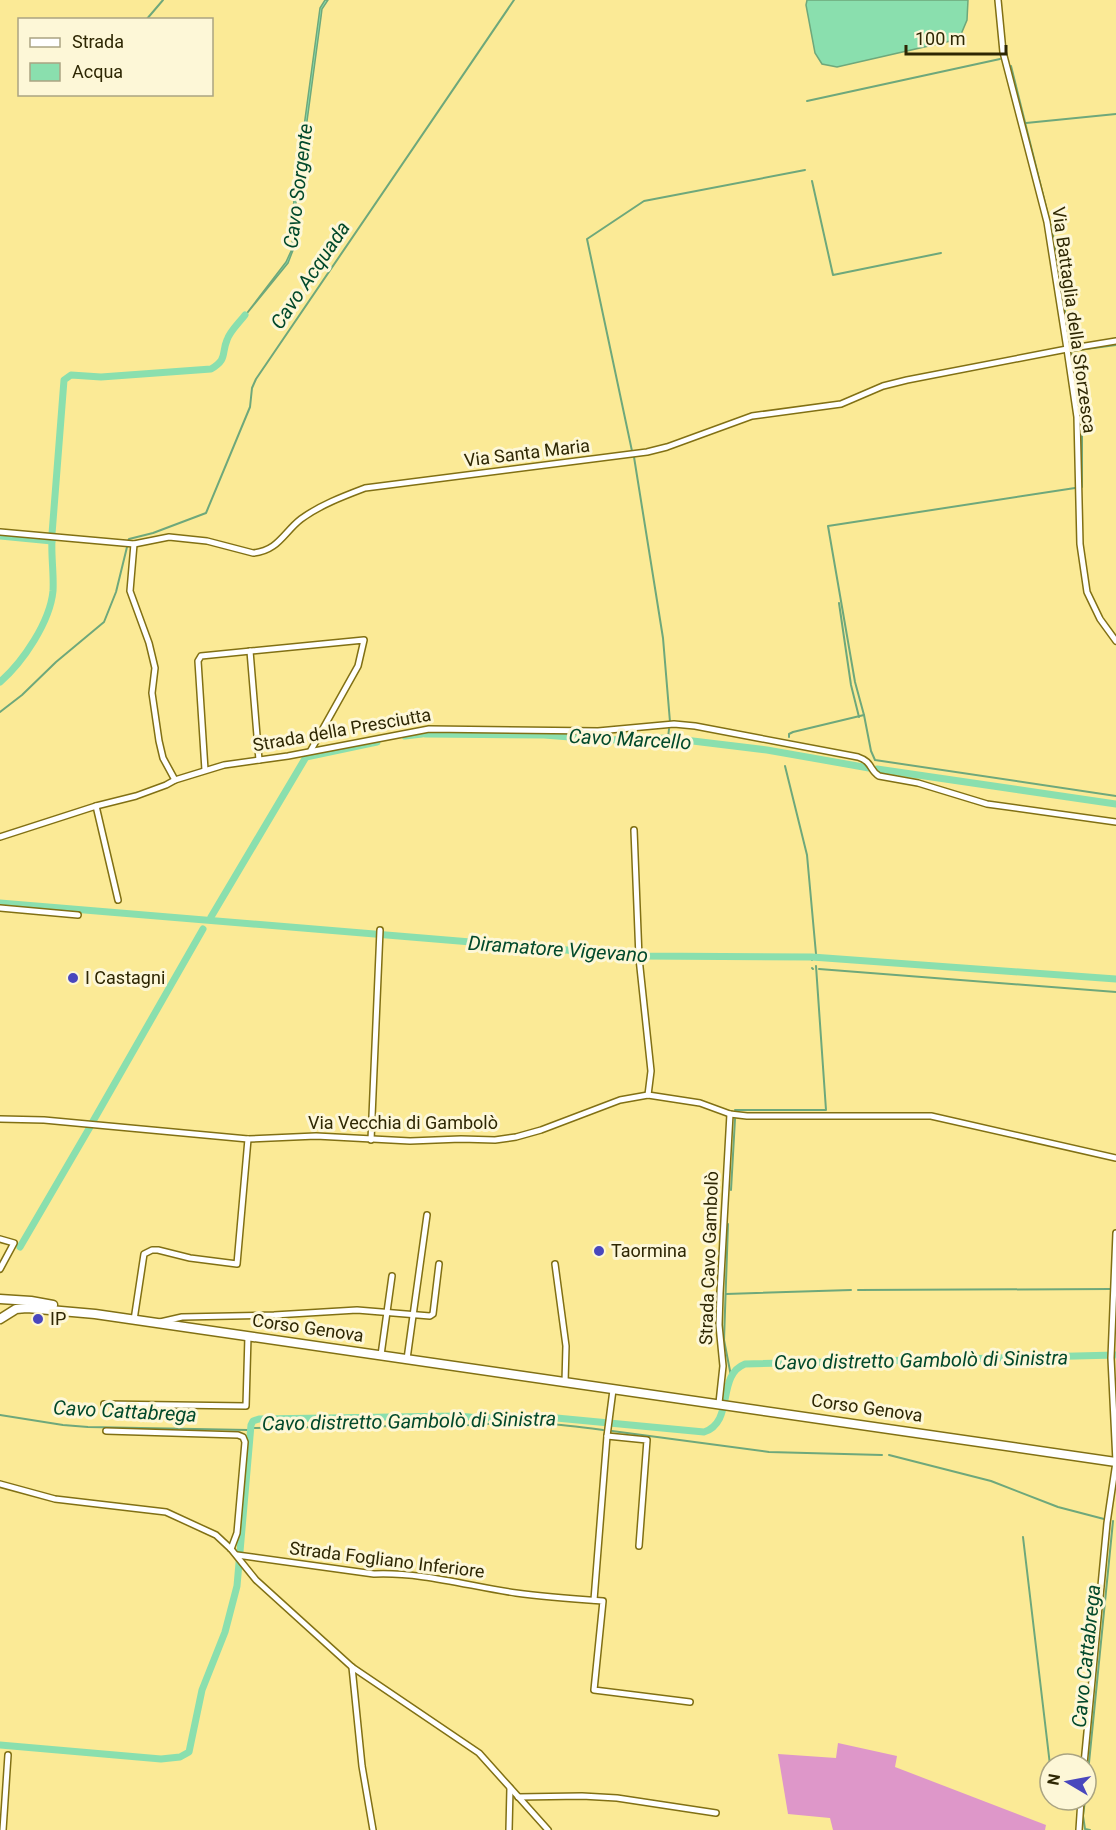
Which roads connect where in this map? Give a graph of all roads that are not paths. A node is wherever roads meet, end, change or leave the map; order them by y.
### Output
1 (998, 0) edge
2 (1116, 341) edge
3 (1067, 349) junction
4 (0, 532) edge
5 (134, 544) junction
6 (1116, 641) edge
7 (250, 651) junction
8 (311, 750) junction
9 (259, 760) junction
10 (205, 770) junction
11 (175, 780) junction
12 (96, 806) junction
13 (1116, 822) edge
14 (634, 830) dead end
15 (0, 837) edge
16 (118, 900) dead end
17 (0, 908) edge
18 (78, 915) dead end
19 (380, 930) dead end
20 (648, 1095) junction
21 (730, 1114) junction
22 (0, 1119) edge
23 (248, 1139) junction
24 (370, 1140) junction
25 (1116, 1158) edge
26 (427, 1215) dead end
27 (1116, 1233) edge
28 (0, 1239) edge
29 (439, 1264) dead end
30 (555, 1264) dead end
31 (0, 1269) edge
32 (392, 1276) dead end
33 (0, 1299) edge
34 (387, 1311) junction
35 (95, 1314) junction
36 (413, 1314) junction
37 (0, 1319) edge
38 (134, 1320) junction
39 (153, 1323) junction
40 (248, 1336) junction
41 (381, 1355) junction
42 (407, 1359) junction
43 (565, 1382) junction
44 (614, 1390) junction
45 (105, 1404) dead end
46 (719, 1404) junction
47 (106, 1431) dead end
48 (607, 1436) junction
49 (1116, 1462) edge
50 (0, 1484) edge
51 (639, 1546) dead end
52 (231, 1549) junction
53 (240, 1557) junction
54 (594, 1600) junction
55 (352, 1667) junction
56 (690, 1702) dead end
57 (1085, 1752) edge
58 (8, 1755) dead end
59 (510, 1788) junction
60 (518, 1797) junction
61 (1080, 1812) edge
62 (716, 1813) dead end
63 (3, 1830) edge
64 (373, 1830) edge
65 (508, 1830) edge
66 (548, 1830) edge
67 (1079, 1830) edge

1 - 3 street, Via Battaglia della Sforzesca
2 - 3 street, Via Santa Maria
3 - 5 street, Via Santa Maria
3 - 6 street, Via Battaglia della Sforzesca
4 - 5 street, Via Santa Maria
5 - 11 street
7 - 8 street
7 - 9 street
7 - 10 street
8 - 9 street, Strada della Presciutta
8 - 13 street, Strada della Presciutta
9 - 10 street, Strada della Presciutta
10 - 11 street, Strada della Presciutta
11 - 12 street, Strada della Presciutta
12 - 15 street, Strada della Presciutta
12 - 16 street
14 - 20 street
17 - 18 street
19 - 24 street
20 - 21 street, Via Vecchia di Gambolò
20 - 24 street, Via Vecchia di Gambolò
21 - 25 street, Via Vecchia di Gambolò
21 - 46 street, Strada Cavo Gambolò
22 - 23 street, Via Vecchia di Gambolò
23 - 24 street, Via Vecchia di Gambolò
23 - 38 street
26 - 36 street
27 - 49 street
28 - 31 street
29 - 36 street
30 - 43 street
32 - 34 street
33 - 35 main road
34 - 36 street
34 - 39 street
34 - 41 street
35 - 37 main road, Corso Genova
35 - 38 main road, Corso Genova
36 - 42 street
38 - 39 main road, Corso Genova
39 - 40 main road, Corso Genova
40 - 41 main road, Corso Genova
40 - 45 street
41 - 42 main road, Corso Genova
42 - 43 main road, Corso Genova
43 - 44 main road, Corso Genova
44 - 46 main road, Corso Genova
44 - 48 street
46 - 49 main road, Corso Genova
47 - 52 street
48 - 51 street
48 - 54 street
49 - 57 street
50 - 52 street
52 - 53 street
53 - 54 street, Strada Fogliano Inferiore
53 - 55 street
54 - 56 street, Strada Fogliano Inferiore
55 - 59 street
55 - 64 street
58 - 63 street
59 - 60 street
59 - 65 street
60 - 62 street
60 - 66 street
61 - 67 street

